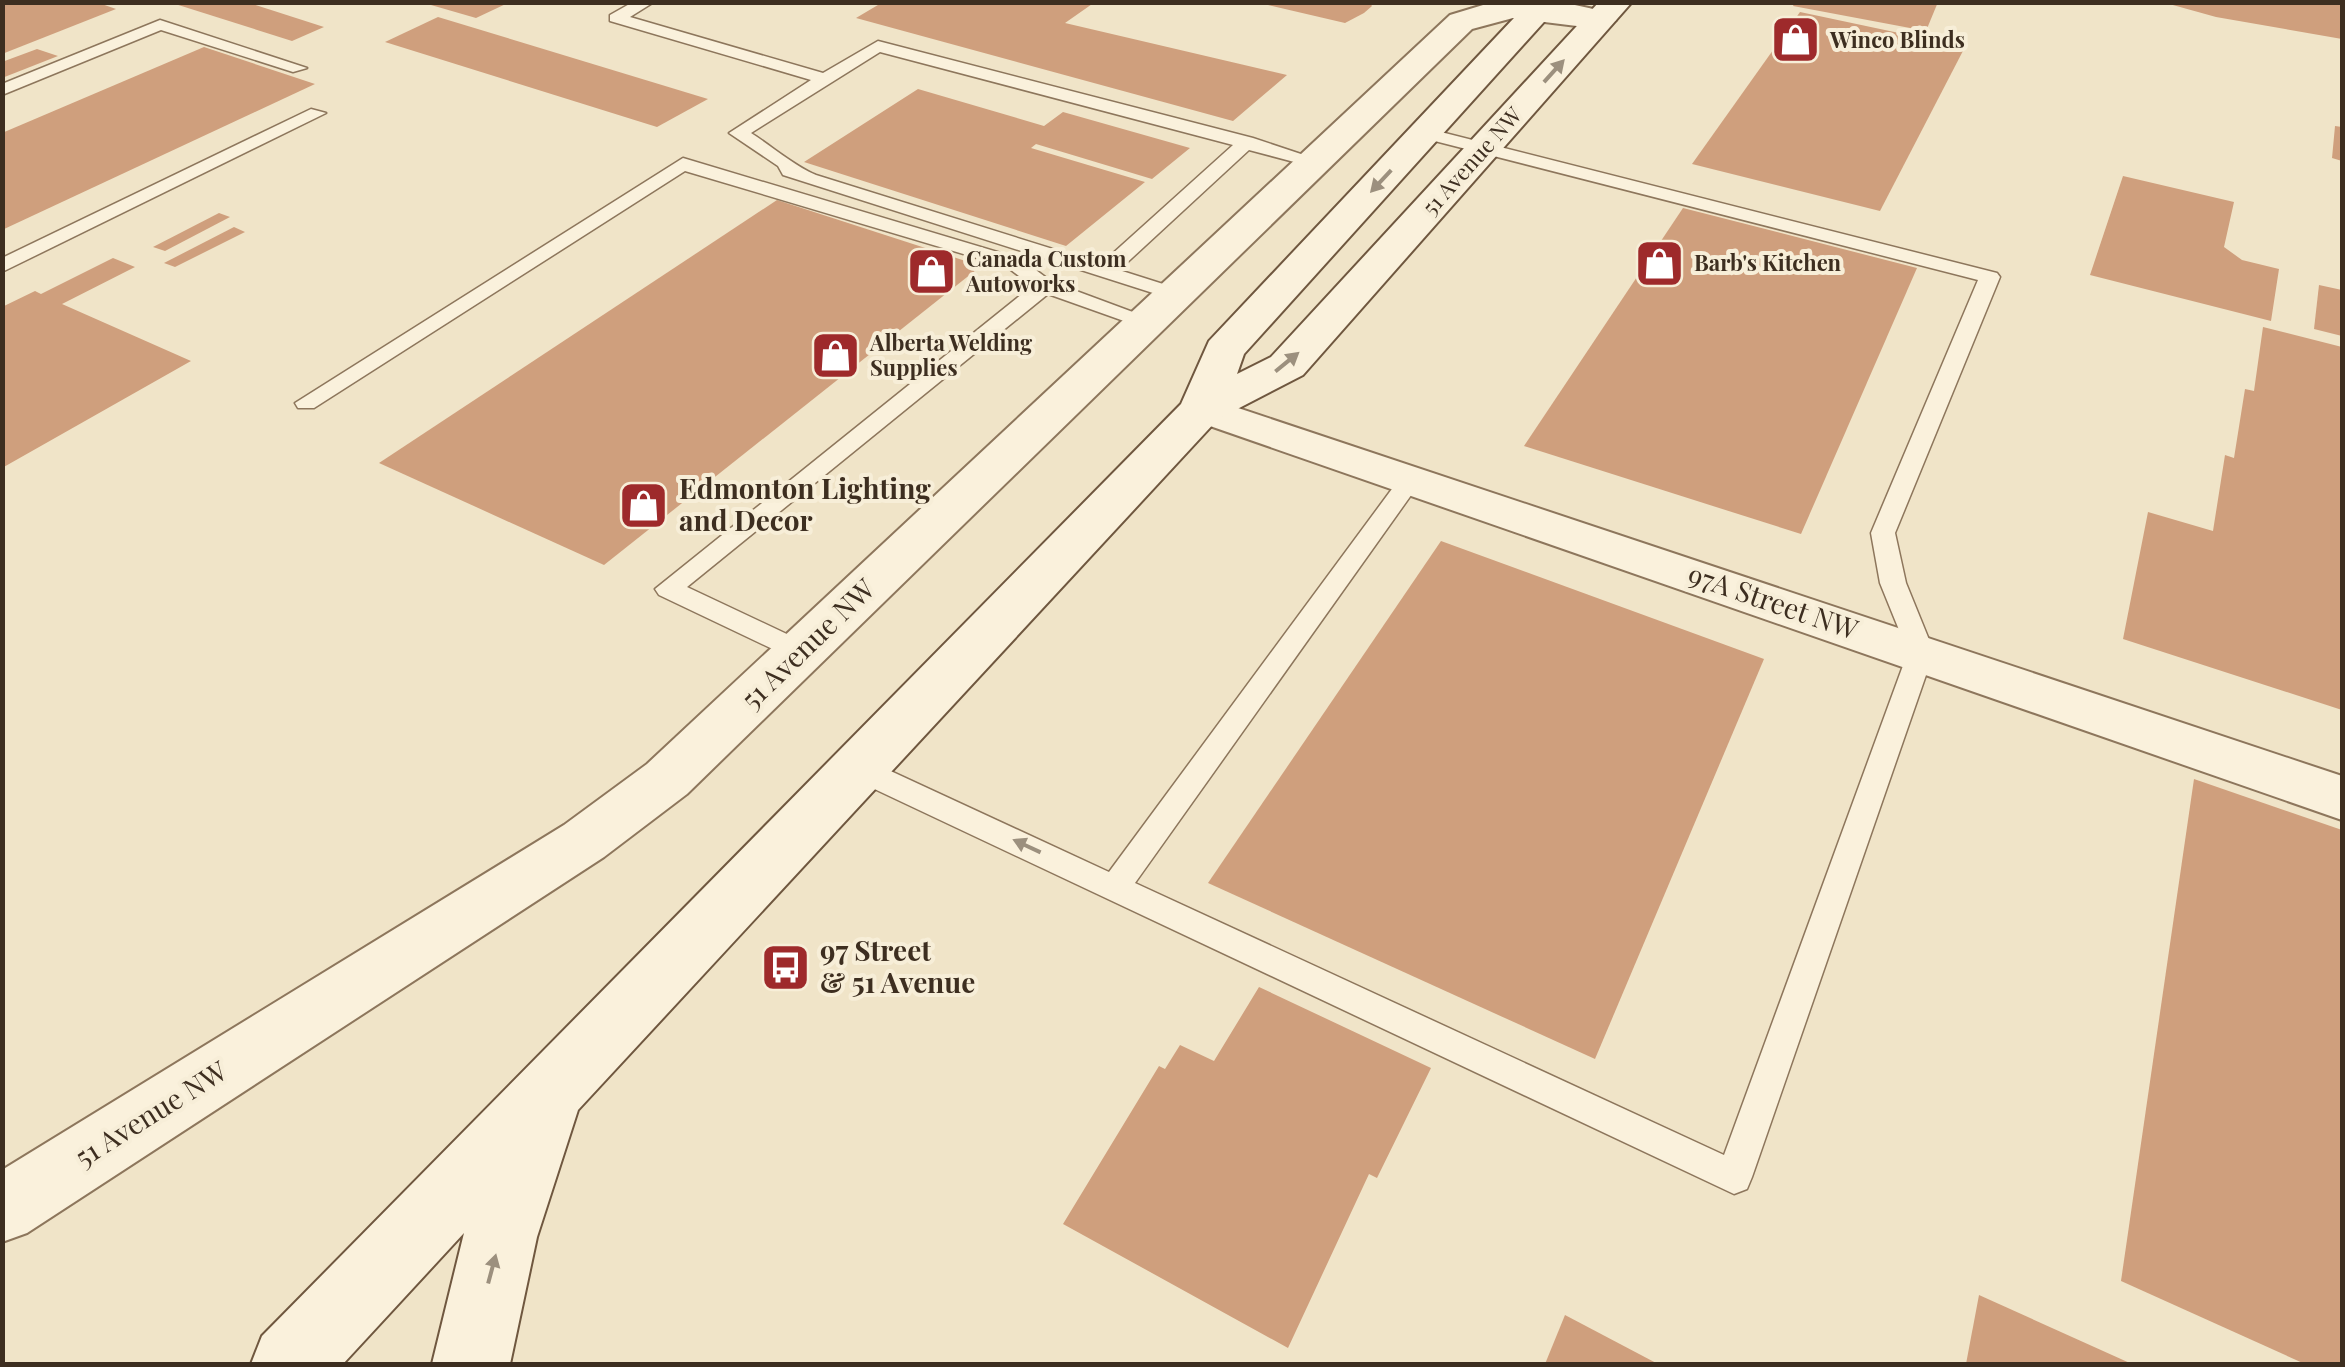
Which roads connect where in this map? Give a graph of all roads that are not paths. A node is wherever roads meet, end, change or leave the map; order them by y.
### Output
1 (646, 2) edge
2 (1544, 5) edge
3 (1609, 11) edge
4 (300, 68) dead end
5 (826, 79) junction
6 (2, 90) edge
7 (317, 113) dead end
8 (1425, 133) junction
9 (1248, 142) junction
10 (1484, 148) junction
11 (1313, 161) junction
12 (2, 266) edge
13 (1105, 272) junction
14 (1045, 286) junction
15 (1161, 308) junction
16 (306, 403) dead end
17 (1202, 408) junction
18 (1410, 478) junction
19 (800, 652) junction
20 (1921, 652) junction
21 (859, 768) junction
22 (2342, 798) edge
23 (1115, 888) junction
24 (561, 1080) junction
25 (2, 1209) edge
26 (290, 1364) edge
27 (471, 1364) edge

1 - 5 lane
2 - 3 street, 51 Avenue NW
2 - 8 main road, 51 Avenue NW
2 - 11 street, 51 Avenue NW
10 -> 3 main road, 51 Avenue NW
4 - 6 lane
5 - 9 lane
5 - 13 lane
7 - 12 lane
8 - 10 lane
8 -> 17 main road, 51 Avenue NW
9 - 11 lane
9 - 13 lane
17 -> 10 main road, 51 Avenue NW
10 - 20 lane
11 - 15 street, 51 Avenue NW
13 - 15 lane
14 - 15 lane
14 - 16 lane
14 - 19 lane
15 - 19 street, 51 Avenue NW
17 - 18 street, 97A Street NW
17 - 21 main road, 51 Avenue NW
18 - 20 street, 97A Street NW
18 - 23 lane
19 - 25 street, 51 Avenue NW
20 - 22 street, 97A Street NW
20 - 23 lane
23 -> 21 lane
21 - 24 main road, 51 Avenue NW
24 - 26 main road, 51 Avenue NW
27 -> 24 main road

